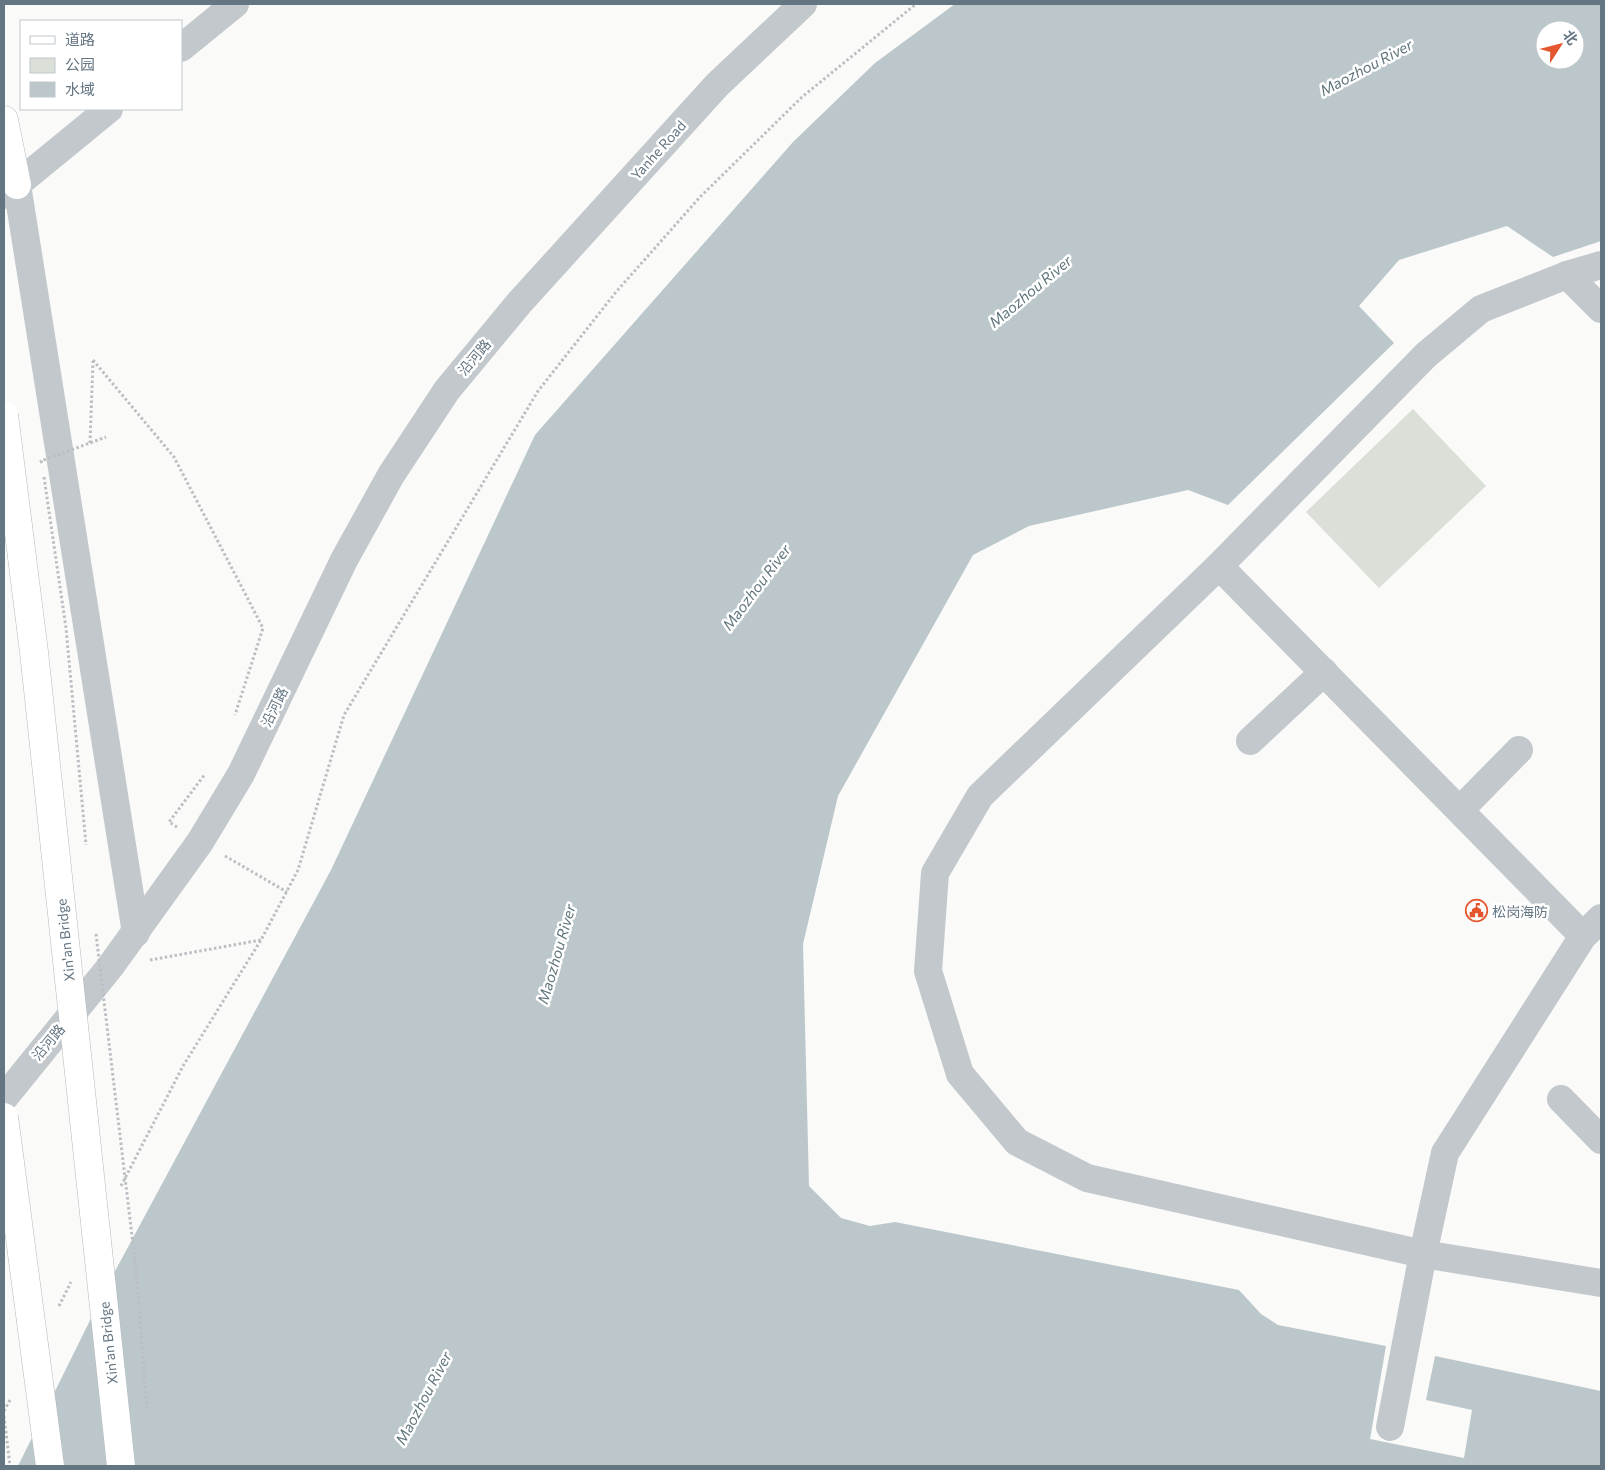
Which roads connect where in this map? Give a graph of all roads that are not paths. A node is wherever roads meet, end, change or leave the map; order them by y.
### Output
1 (235, 4) edge
2 (803, 4) edge
3 (182, 47) edge
4 (108, 110) edge
5 (4, 120) edge
6 (10, 190) edge
7 (1601, 265) edge
8 (1567, 275) junction
9 (1601, 309) edge
10 (4, 415) edge
11 (1219, 566) junction
12 (1324, 672) junction
13 (1250, 741) dead end
14 (1518, 750) dead end
15 (1460, 810) junction
16 (200, 842) joint
17 (1596, 926) edge
18 (136, 933) junction
19 (4, 1098) edge
20 (1561, 1098) dead end
21 (4, 1117) edge
22 (1601, 1140) edge
23 (1423, 1254) junction
24 (1601, 1282) edge
25 (1390, 1427) dead end
26 (50, 1466) edge
27 (121, 1466) edge

1 - 3 street
2 - 16 street, Yanhe Road
4 - 6 street
5 - 6 main road
6 - 18 street
7 - 8 street
8 - 9 street
8 - 11 street
10 - 27 main road, Xin'an Bridge, bridge
11 - 12 street
11 - 23 street
12 - 13 street
12 - 15 street
14 - 15 street
15 - 17 street
16 - 18 street, 沿河路
17 - 23 street
18 - 19 street, 沿河路
20 - 22 street
21 - 26 main road, bridge
23 - 24 street
23 - 25 street

